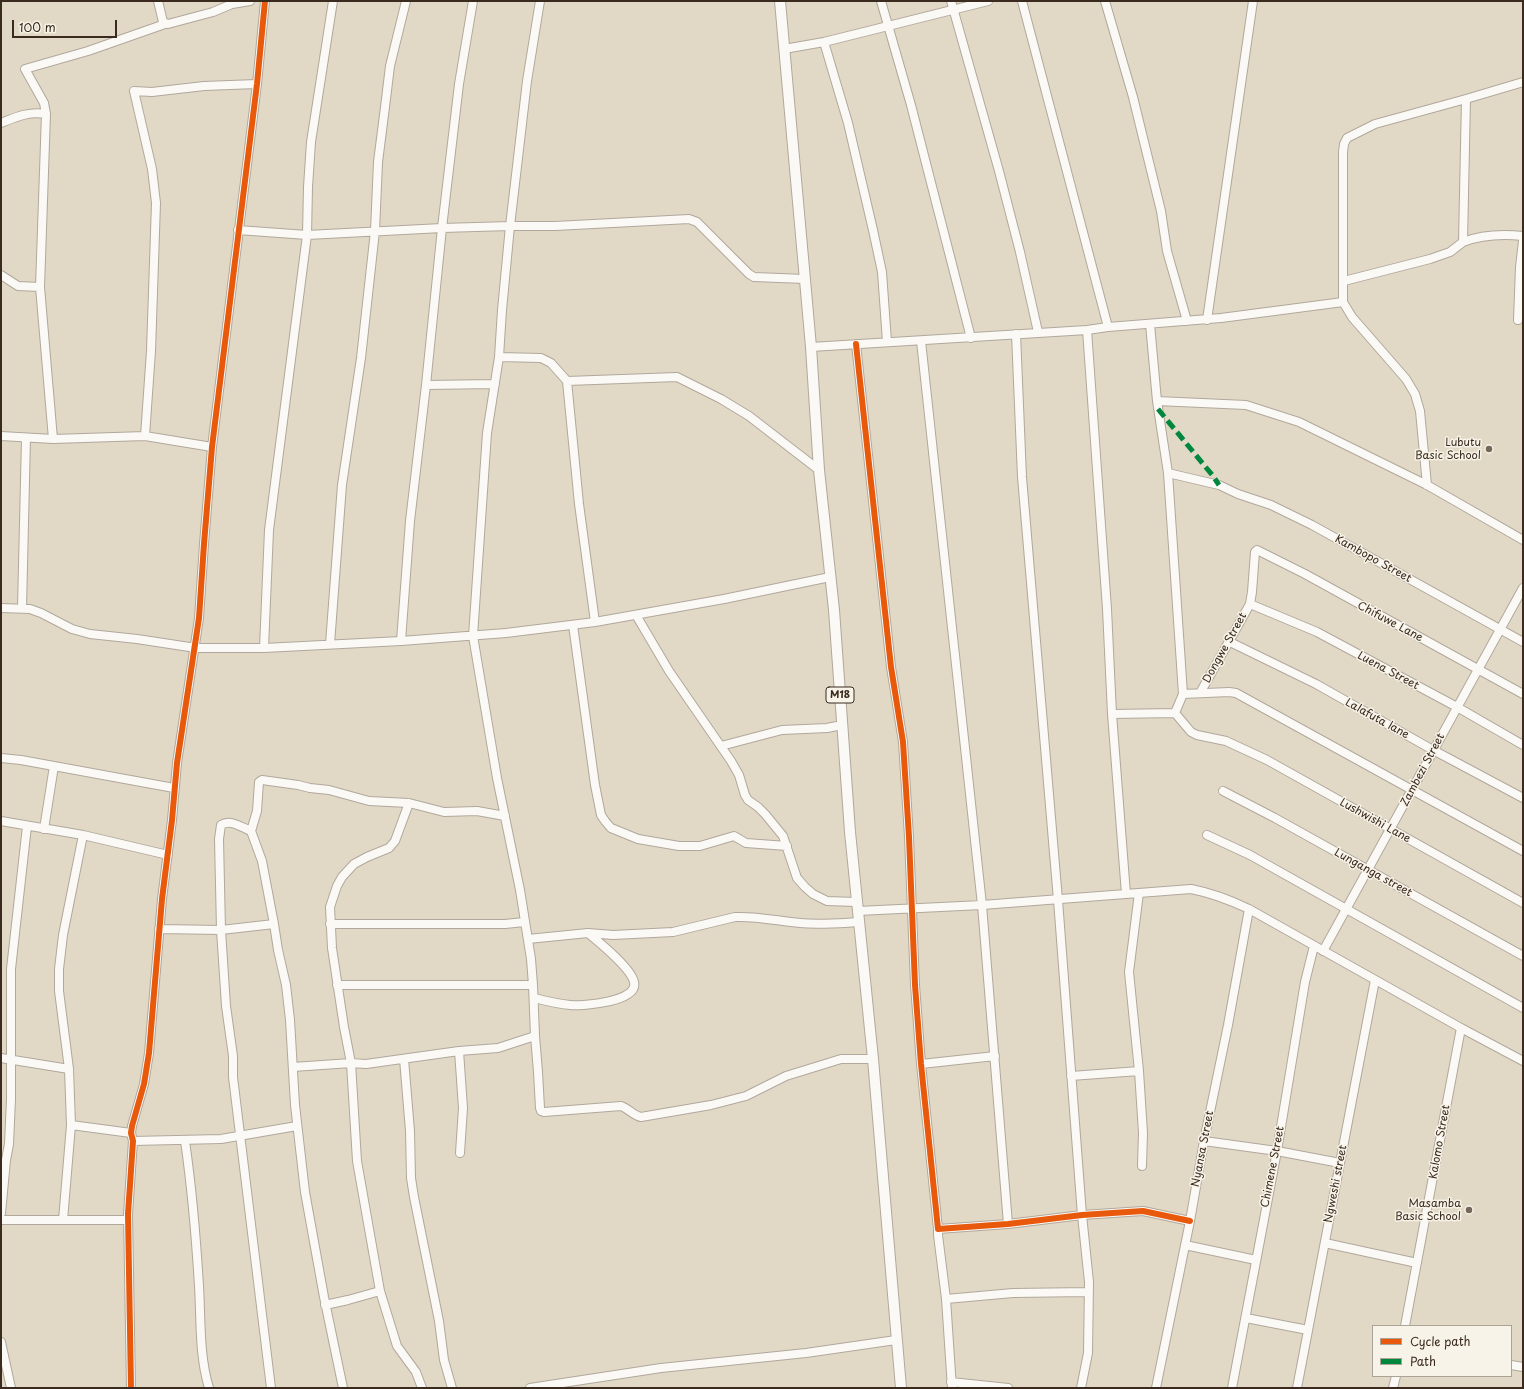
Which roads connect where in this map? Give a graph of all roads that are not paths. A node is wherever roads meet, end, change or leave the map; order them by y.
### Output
1 (158, 1) edge
2 (250, 1) edge
3 (265, 1) edge
4 (334, 1) edge
5 (406, 1) edge
6 (473, 1) edge
7 (540, 1) edge
8 (780, 1) edge
9 (881, 1) edge
10 (951, 1) edge
11 (988, 1) edge
12 (1022, 1) edge
13 (1105, 1) edge
14 (1253, 1) edge
15 (953, 10) junction
16 (165, 24) junction
17 (888, 26) junction
18 (824, 42) junction
19 (784, 49) junction
20 (1523, 82) edge
21 (257, 84) junction
22 (1466, 99) junction
23 (46, 114) junction
24 (1, 123) edge
25 (510, 226) junction
26 (442, 228) junction
27 (238, 230) junction
28 (375, 231) junction
29 (307, 235) junction
30 (1523, 236) edge
31 (1523, 241) edge
32 (1463, 242) junction
33 (1, 275) edge
34 (804, 279) junction
35 (1344, 281) junction
36 (40, 287) junction
37 (1344, 302) junction
38 (1206, 320) junction
39 (1518, 320) dead end
40 (1187, 321) junction
41 (1150, 324) junction
42 (1108, 326) junction
43 (1087, 330) junction
44 (1038, 332) junction
45 (1016, 334) junction
46 (971, 338) junction
47 (921, 341) junction
48 (887, 342) junction
49 (856, 344) junction
50 (811, 347) junction
51 (499, 357) junction
52 (567, 381) junction
53 (495, 384) junction
54 (426, 385) junction
55 (1157, 401) junction
56 (1, 436) edge
57 (145, 436) junction
58 (26, 438) junction
59 (53, 439) junction
60 (212, 447) junction
61 (819, 470) junction
62 (1168, 473) junction
63 (1427, 485) junction
64 (1523, 540) edge
65 (830, 577) junction
66 (1523, 588) edge
67 (1250, 604) junction
68 (1, 608) edge
69 (22, 608) junction
70 (636, 615) junction
71 (595, 622) junction
72 (573, 625) junction
73 (1501, 630) junction
74 (473, 636) junction
75 (401, 641) junction
76 (1230, 642) junction
77 (1523, 642) edge
78 (330, 644) junction
79 (196, 648) junction
80 (264, 648) junction
81 (1480, 669) junction
82 (1200, 693) junction
83 (1183, 694) junction
84 (1523, 694) edge
85 (1457, 707) junction
86 (1175, 713) junction
87 (1112, 714) junction
88 (842, 725) junction
89 (1523, 745) edge
90 (720, 746) junction
91 (1433, 750) junction
92 (1, 758) edge
93 (54, 766) junction
94 (174, 788) junction
95 (1223, 790) dead end
96 (1413, 790) junction
97 (1523, 798) edge
98 (409, 804) junction
99 (504, 816) junction
100 (1, 821) edge
101 (27, 826) junction
102 (44, 829) junction
103 (1391, 830) junction
104 (251, 831) junction
105 (82, 835) junction
106 (1207, 835) dead end
107 (787, 846) junction
108 (1523, 851) edge
109 (168, 856) junction
110 (1368, 870) junction
111 (1139, 892) junction
112 (1126, 894) junction
113 (1058, 900) junction
114 (1523, 903) edge
115 (982, 905) junction
116 (857, 906) junction
117 (911, 909) junction
118 (1249, 909) junction
119 (1345, 910) junction
120 (524, 922) junction
121 (859, 922) junction
122 (274, 924) junction
123 (330, 924) junction
124 (159, 929) junction
125 (221, 930) junction
126 (588, 933) junction
127 (528, 940) junction
128 (1314, 946) junction
129 (1323, 951) junction
130 (1523, 956) edge
131 (1375, 980) junction
132 (337, 985) junction
133 (533, 985) junction
134 (534, 998) junction
135 (1523, 1008) edge
136 (1461, 1028) junction
137 (535, 1036) junction
138 (459, 1051) junction
139 (995, 1056) junction
140 (1, 1058) edge
141 (10, 1059) junction
142 (404, 1059) junction
143 (873, 1059) junction
144 (1523, 1061) edge
145 (351, 1063) junction
146 (921, 1064) junction
147 (293, 1066) junction
148 (69, 1069) junction
149 (1139, 1071) junction
150 (1071, 1076) junction
151 (71, 1125) junction
152 (297, 1126) junction
153 (240, 1136) junction
154 (132, 1137) junction
155 (185, 1141) junction
156 (1204, 1141) junction
157 (1277, 1151) junction
158 (460, 1153) dead end
159 (1340, 1163) junction
160 (1142, 1166) dead end
161 (1, 1213) edge
162 (1082, 1215) junction
163 (1, 1220) edge
164 (63, 1220) junction
165 (128, 1220) junction
166 (1190, 1221) junction
167 (1008, 1224) junction
168 (938, 1228) junction
169 (1325, 1243) junction
170 (1185, 1245) junction
171 (1256, 1260) junction
172 (1418, 1263) junction
173 (380, 1291) junction
174 (1089, 1292) junction
175 (946, 1299) junction
176 (325, 1305) junction
177 (1246, 1318) junction
178 (1405, 1325) edge
179 (1308, 1330) junction
180 (896, 1340) junction
181 (1, 1342) edge
182 (1512, 1365) edge
183 (1523, 1367) edge
184 (1396, 1377) edge
185 (951, 1385) edge
186 (11, 1388) edge
187 (131, 1388) edge
188 (209, 1388) edge
189 (272, 1388) edge
190 (343, 1388) edge
191 (422, 1388) edge
192 (452, 1388) edge
193 (530, 1388) edge
194 (901, 1388) edge
195 (1008, 1388) edge
196 (1081, 1388) edge
197 (1156, 1388) edge
198 (1232, 1388) edge
199 (1297, 1388) edge
200 (1393, 1388) edge

1 - 16 street
2 - 16 street
3 - 21 street
4 - 29 street
5 - 28 street
6 - 26 street
7 - 25 street
8 - 19 main road, M18
9 - 17 street
10 - 15 street
11 - 15 street
12 - 42 street
13 - 40 street
14 - 38 street
15 - 17 street
15 - 44 street
16 - 23 street
17 - 18 street
17 - 46 street
18 - 19 street
18 - 48 street
19 - 34 main road, M18
20 - 22 street
21 - 27 street
21 - 57 street
22 - 32 street
22 - 35 street
23 - 24 street
23 - 36 street
25 - 26 street
25 - 34 street
25 - 51 street
26 - 28 street
26 - 54 street
27 - 29 street
27 - 60 street
28 - 29 street
28 - 78 street
29 - 80 street
30 - 32 street
31 - 39 street
32 - 35 street
33 - 36 street
34 - 50 main road, M18
35 - 37 street
36 - 59 street
37 - 38 street
37 - 63 street
38 - 40 street
40 - 41 street
41 - 42 street
41 - 55 street
42 - 43 street
43 - 44 street
43 - 87 street
44 - 45 street
45 - 46 street
45 - 113 street
46 - 47 street
47 - 48 street
47 - 115 street
48 - 49 street
49 - 50 street
49 - 117 street
50 - 61 main road, M18
51 - 52 street
51 - 53 street
52 - 61 street
52 - 71 street
53 - 54 street
53 - 74 street
54 - 75 street
55 - 62 street
55 - 63 street
56 - 58 street
57 - 59 street
57 - 60 street
58 - 59 street
58 - 69 street
60 - 79 street
61 - 65 main road, M18
62 - 73 street, Kambopo Street
62 - 83 street
63 - 64 street
65 - 70 street
65 - 88 main road, M18
66 - 73 street, Zambezi Street
67 - 76 street, Dongwe Street
67 - 81 street, Chifuwe Lane
67 - 85 street, Luena Street
68 - 69 street
69 - 79 street
70 - 71 street
70 - 90 street
71 - 72 street
72 - 74 street
72 - 107 street
73 - 77 street, Kambopo Street
73 - 81 street, Zambezi Street
74 - 75 street
74 - 99 street
75 - 78 street
76 - 82 street, Dongwe Street
76 - 91 street, Lalafuta lane
78 - 80 street
79 - 80 street
79 - 94 street
81 - 84 street, Chifuwe Lane
81 - 85 street, Zambezi Street
82 - 83 street
82 - 96 street
83 - 86 street
85 - 89 street, Luena Street
85 - 91 street, Zambezi Street
86 - 87 street
86 - 103 street, Lushwishi Lane
87 - 112 street
88 - 90 street
88 - 116 main road, M18
90 - 107 street
91 - 96 street, Zambezi Street
91 - 97 street, Lalafuta lane
92 - 93 street
93 - 94 street
93 - 102 street
94 - 109 street
95 - 110 street, Lunganga street
96 - 103 street, Zambezi Street
96 - 108 street
98 - 99 street
98 - 104 street
98 - 123 street
99 - 120 street
100 - 101 street
101 - 102 street
101 - 141 street
102 - 105 street
103 - 110 street, Zambezi Street
103 - 114 street, Lushwishi Lane
104 - 122 street
104 - 125 street
105 - 109 street
105 - 148 street
106 - 119 street
107 - 116 street
109 - 124 street
110 - 119 street, Zambezi Street
110 - 130 street, Lunganga street
111 - 112 street
111 - 118 street
111 - 149 street
112 - 113 street
113 - 115 street
113 - 150 street
115 - 117 street
115 - 139 street
116 - 117 street
116 - 121 main road, M18
117 - 146 street
118 - 128 street
118 - 156 street, Nyansa Street
119 - 129 street, Zambezi Street
119 - 135 street
120 - 123 street
120 - 127 street
121 - 126 street
121 - 143 main road, M18
122 - 125 street
122 - 147 street
123 - 132 street
124 - 125 street
124 - 154 street
125 - 153 street
126 - 127 street
126 - 134 street
127 - 133 street
128 - 129 street
128 - 157 street, Chimene Street
129 - 131 street
131 - 136 street
131 - 159 street, Ngweshi street
132 - 133 street
132 - 145 street
133 - 134 street
134 - 137 street
136 - 144 street
136 - 172 street, Kalomo Street
137 - 138 street
137 - 143 street
138 - 142 street
138 - 158 street
139 - 146 street
139 - 167 street
140 - 141 street
141 - 148 street
141 - 161 street
142 - 145 street
142 - 192 street
143 - 180 main road, M18
145 - 147 street
145 - 173 street
146 - 168 street
147 - 152 street
148 - 151 street
149 - 150 street
149 - 160 street
150 - 162 street
151 - 154 street
151 - 164 street
152 - 153 street
152 - 176 street
153 - 155 street
153 - 189 street
154 - 155 street
154 - 165 street
155 - 188 street
156 - 157 street
156 - 166 street, Nyansa Street
157 - 159 street
157 - 171 street, Chimene Street
159 - 169 street, Ngweshi street
162 - 166 street
162 - 167 street
162 - 174 street
163 - 164 street
164 - 165 street
165 - 187 street
166 - 170 street, Nyansa Street
167 - 168 street
168 - 175 street
169 - 172 street
169 - 179 street, Ngweshi street
170 - 171 street
170 - 197 street, Nyansa Street
171 - 177 street, Chimene Street
172 - 178 street, Kalomo Street
173 - 176 street
173 - 191 street
174 - 175 street
174 - 196 street
175 - 185 street
176 - 190 street
177 - 179 street
177 - 198 street, Chimene Street
179 - 199 street, Ngweshi street
180 - 193 street
180 - 194 main road, M18
181 - 186 street
182 - 183 street
184 - 200 street
185 - 195 street

